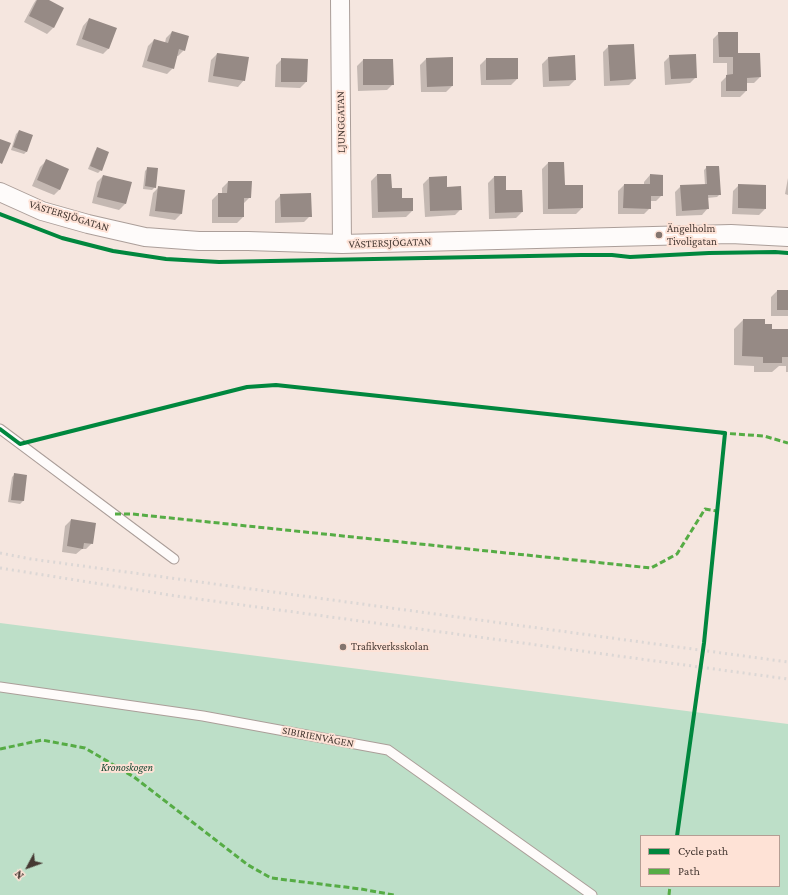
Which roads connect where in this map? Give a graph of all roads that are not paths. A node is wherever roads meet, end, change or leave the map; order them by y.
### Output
1 (340, 0) edge
2 (0, 192) edge
3 (788, 237) edge
4 (342, 244) junction
5 (0, 428) edge
6 (174, 559) dead end
7 (0, 687) edge
8 (592, 895) edge

1 - 4 street, LJUNGGATAN
2 - 4 street, VÄSTERSJÖGATAN
3 - 4 street, VÄSTERSJÖGATAN
5 - 6 lane
7 - 8 lane, SIBIRIENVÄGEN

